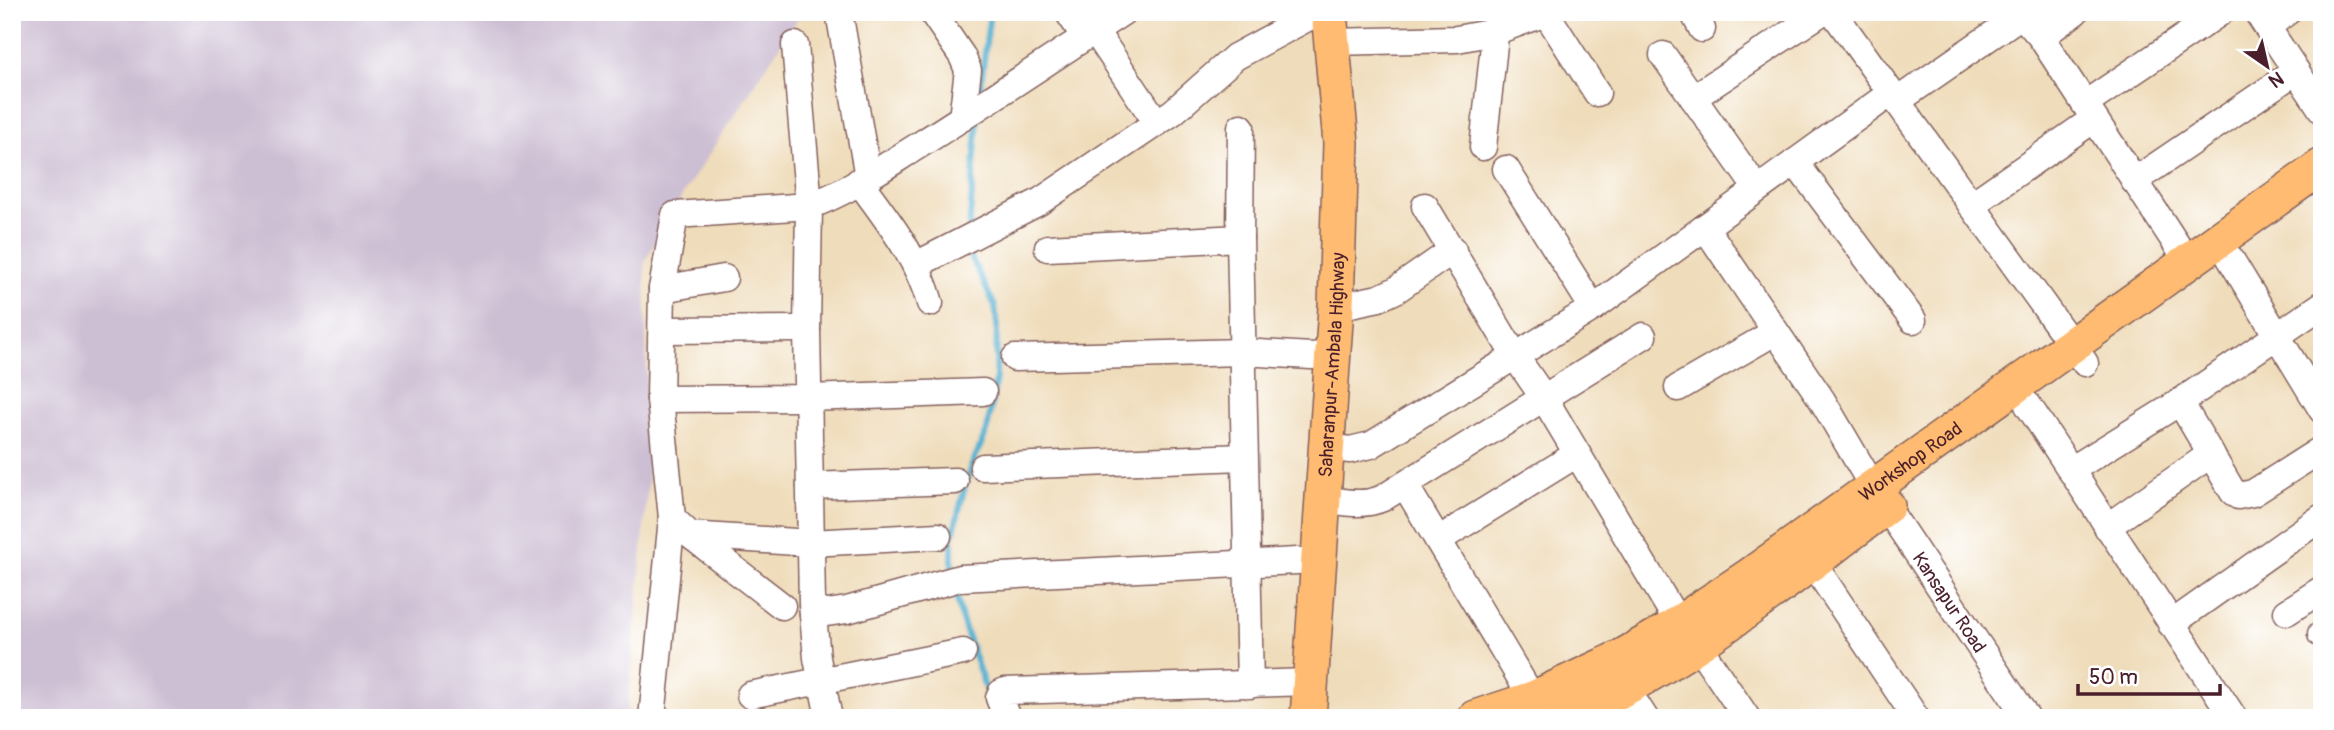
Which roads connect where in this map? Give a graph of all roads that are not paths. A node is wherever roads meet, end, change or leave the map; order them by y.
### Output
1 (839, 12) edge
2 (932, 12) edge
3 (1068, 12) edge
4 (1123, 12) edge
5 (1822, 12) edge
6 (1833, 12) edge
7 (2075, 12) edge
8 (2221, 12) edge
9 (1547, 13) edge
10 (2020, 14) edge
11 (2270, 17) edge
12 (1326, 22) edge
13 (1496, 22) edge
14 (1090, 34) junction
15 (2041, 37) junction
16 (795, 45) dead end
17 (1663, 55) dead end
18 (2296, 71) junction
19 (1597, 93) dead end
20 (1894, 97) junction
21 (1693, 98) junction
22 (973, 110) junction
23 (2322, 110) edge
24 (2089, 112) junction
25 (1157, 123) junction
26 (1241, 127) dead end
27 (1483, 147) dead end
28 (1795, 162) junction
29 (1506, 169) dead end
30 (2320, 177) edge
31 (864, 179) junction
32 (2134, 181) junction
33 (1758, 189) junction
34 (1971, 205) junction
35 (809, 206) junction
36 (1425, 206) dead end
37 (1705, 227) junction
38 (1240, 238) junction
39 (1048, 248) dead end
40 (1453, 250) junction
41 (2230, 258) junction
42 (2188, 262) junction
43 (916, 265) junction
44 (724, 278) dead end
45 (662, 289) junction
46 (930, 303) dead end
47 (2322, 305) edge
48 (1336, 307) junction
49 (1593, 308) junction
50 (1913, 320) dead end
51 (807, 329) junction
52 (662, 330) junction
53 (1775, 332) junction
54 (1643, 335) dead end
55 (2276, 337) junction
56 (1244, 352) junction
57 (1332, 354) junction
58 (2079, 354) junction
59 (1515, 356) junction
60 (1015, 358) dead end
61 (2312, 370) edge
62 (1678, 388) dead end
63 (983, 391) dead end
64 (807, 397) junction
65 (1544, 398) junction
66 (660, 399) junction
67 (2180, 402) junction
68 (2028, 405) junction
69 (2322, 410) edge
70 (1326, 447) junction
71 (2322, 449) edge
72 (1577, 454) junction
73 (2211, 454) junction
74 (1244, 457) junction
75 (984, 467) dead end
76 (2071, 470) junction
77 (955, 481) dead end
78 (1405, 485) junction
79 (810, 486) junction
80 (1880, 497) junction
81 (1322, 499) junction
82 (2322, 517) edge
83 (681, 527) junction
84 (2107, 527) junction
85 (938, 536) dead end
86 (1438, 540) junction
87 (811, 543) junction
88 (1317, 560) junction
89 (1812, 562) junction
90 (1248, 564) junction
91 (2322, 590) edge
92 (782, 606) dead end
93 (2287, 612) dead end
94 (813, 615) junction
95 (2171, 624) junction
96 (1688, 634) junction
97 (963, 652) dead end
98 (821, 680) junction
99 (1310, 682) junction
100 (1250, 685) junction
101 (1625, 687) junction
102 (750, 695) dead end
103 (1533, 699) junction
104 (652, 718) edge
105 (829, 718) edge
106 (1007, 718) edge
107 (1307, 718) edge
108 (1475, 718) edge
109 (1562, 718) edge
110 (1645, 718) edge
111 (1747, 718) edge
112 (1916, 718) edge
113 (2027, 718) edge
114 (2234, 718) edge

1 - 31 street
2 - 22 street
3 - 14 street
4 - 14 street
5 - 21 street
6 - 20 street
7 - 15 street
8 - 24 street
9 - 13 street
9 - 19 street
10 - 15 street
10 - 20 street
11 - 18 street
12 - 13 street
12 - 25 street
12 - 48 main road, Saharanpur-Ambala Highway
13 - 27 street
14 - 22 street
14 - 25 street
15 - 24 street
16 - 35 street
17 - 21 street
18 - 23 street
18 - 32 street
20 - 28 street
20 - 34 street
21 - 33 street
22 - 31 street
24 - 32 street
24 - 34 street
25 - 43 street
26 - 38 street
28 - 33 street
28 - 50 street
29 - 49 street
30 - 41 main road, Workshop Road
30 - 42 main road, Workshop Road
31 - 35 street
31 - 43 street
32 - 42 street
33 - 37 street
34 - 58 street
35 - 45 street
35 - 51 street
36 - 40 street
37 - 49 street
37 - 53 street, Kansapur Road
38 - 39 street
38 - 56 street
40 - 48 street
40 - 59 street
41 - 55 street
41 - 58 main road, Workshop Road
42 - 58 main road, Workshop Road
43 - 46 street
44 - 45 street
45 - 52 street
47 - 55 street
48 - 57 main road, Saharanpur-Ambala Highway
49 - 59 street
51 - 52 street
51 - 64 street
52 - 66 street
53 - 62 street
53 - 80 street, Kansapur Road
54 - 65 street
55 - 61 street
55 - 67 street
56 - 57 street
56 - 60 street
56 - 74 street
57 - 70 main road, Saharanpur-Ambala Highway
58 - 68 main road, Workshop Road
58 - 80 main road, Workshop Road
59 - 65 street
59 - 70 street
61 - 69 street
63 - 64 street
64 - 66 street
64 - 79 street
65 - 72 street
65 - 78 street
66 - 83 street
67 - 73 street
67 - 76 street
68 - 76 street
68 - 80 main road, Workshop Road
70 - 81 main road, Saharanpur-Ambala Highway
71 - 73 street
72 - 86 street
72 - 96 street
73 - 84 street
74 - 75 street
74 - 90 street
76 - 84 street
77 - 79 street
78 - 81 street
78 - 86 street
79 - 87 street
80 - 89 main road, Workshop Road
80 - 96 main road, Workshop Road
80 - 113 street, Kansapur Road
81 - 88 main road, Saharanpur-Ambala Highway
82 - 95 street
83 - 87 street
83 - 92 street
83 - 104 street
84 - 95 street
85 - 87 street
86 - 103 street
87 - 94 street
88 - 90 street
88 - 99 main road, Saharanpur-Ambala Highway
89 - 96 main road, Workshop Road
89 - 112 street
90 - 94 street
90 - 100 street
91 - 93 street
94 - 98 street
95 - 114 street
96 - 101 main road, Workshop Road
96 - 103 main road, Workshop Road
96 - 111 street
97 - 98 street
98 - 102 street
98 - 105 street
99 - 100 street
99 - 107 main road, Saharanpur-Ambala Highway
100 - 106 street
101 - 109 main road, Workshop Road
101 - 110 street
103 - 108 main road, Workshop Road

